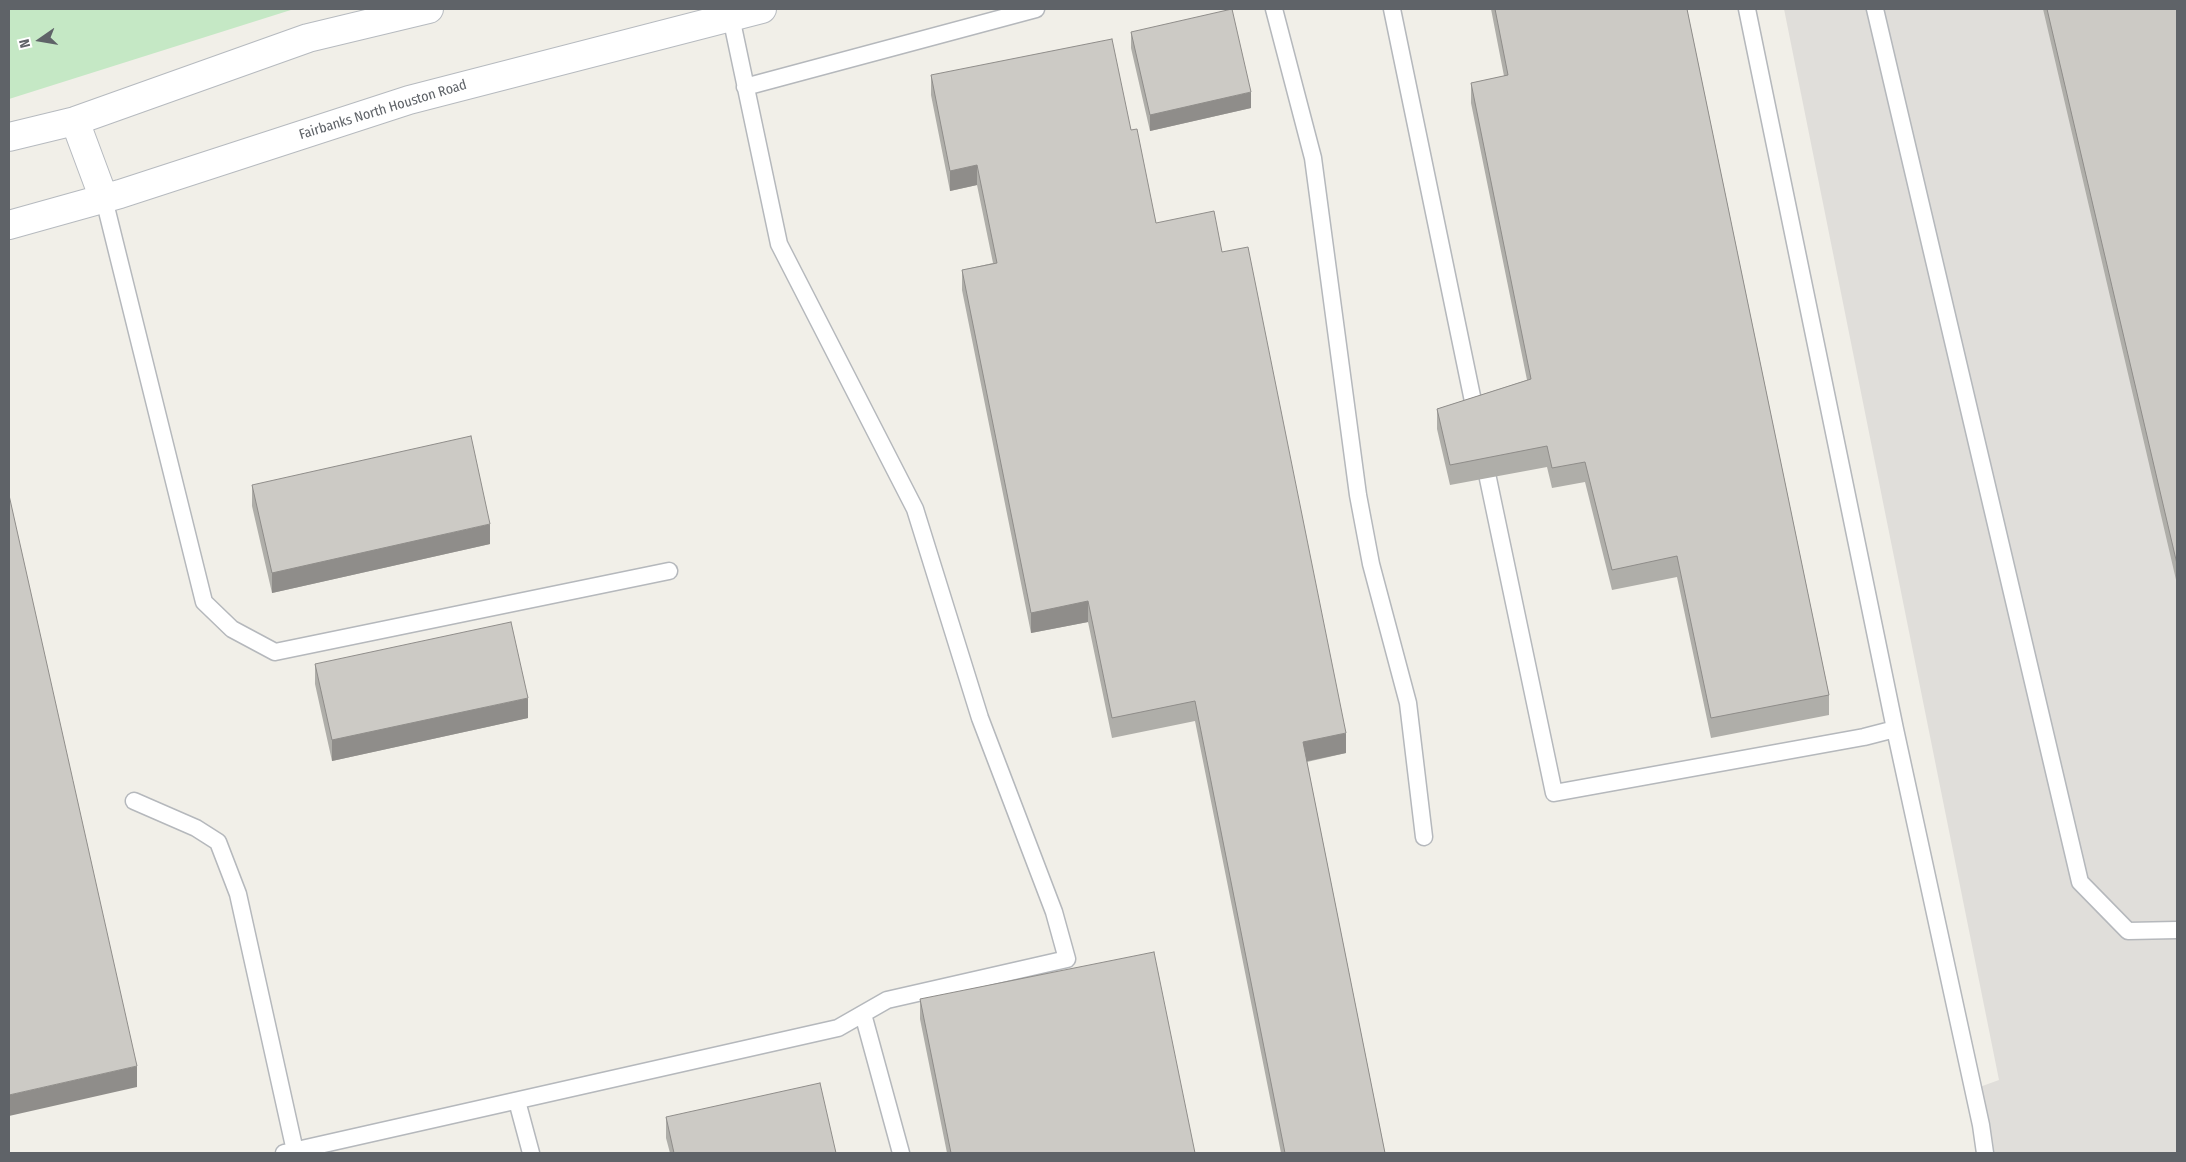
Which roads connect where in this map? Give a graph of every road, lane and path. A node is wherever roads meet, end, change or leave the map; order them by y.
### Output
1 (429, 9) edge
2 (762, 9) edge
3 (1036, 9) edge
4 (1274, 9) edge
5 (1392, 9) edge
6 (1747, 9) edge
7 (1875, 9) edge
8 (730, 13) edge
9 (745, 87) junction
10 (76, 122) junction
11 (9, 138) edge
12 (104, 199) junction
13 (9, 225) edge
14 (1474, 406) edge
15 (1486, 468) edge
16 (669, 571) dead end
17 (1895, 729) junction
18 (134, 801) dead end
19 (1424, 837) dead end
20 (2177, 930) edge
21 (863, 1014) junction
22 (517, 1101) junction
23 (290, 1152) edge
24 (531, 1153) edge
25 (900, 1153) edge
26 (1985, 1153) edge

1 - 10 main road
2 - 8 main road, Fairbanks North Houston Road
3 - 9 lane
4 - 19 lane
5 - 14 lane
6 - 17 lane
7 - 20 lane
8 - 9 lane
8 - 12 main road, Fairbanks North Houston Road
9 - 21 lane
10 - 11 main road
10 - 12 main road
12 - 13 main road, Fairbanks North Houston Road
12 - 16 lane
15 - 17 lane
17 - 26 lane
18 - 23 lane
21 - 22 lane
21 - 25 lane
22 - 23 lane
22 - 24 lane

